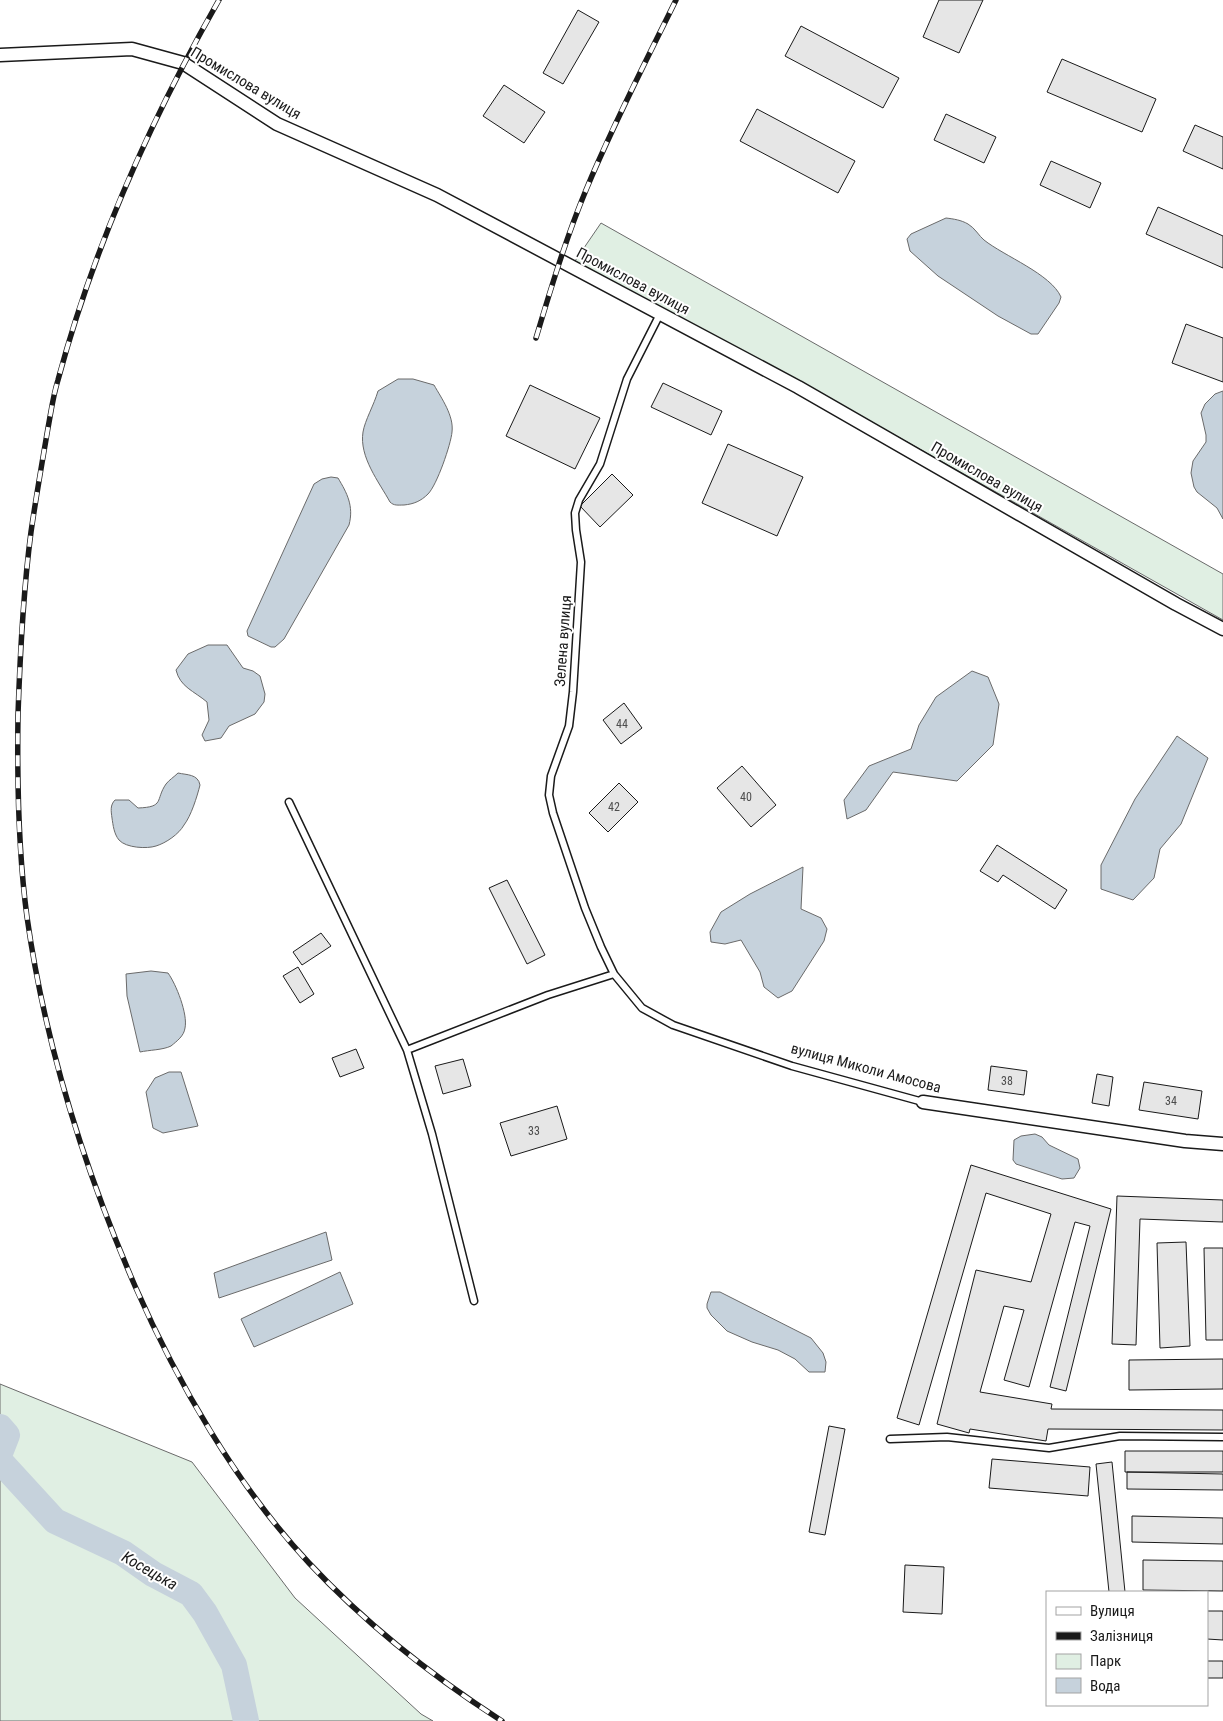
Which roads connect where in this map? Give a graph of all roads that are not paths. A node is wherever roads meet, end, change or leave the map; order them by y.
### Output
1 (0, 55) edge
2 (660, 314) junction
3 (1223, 628) edge
4 (289, 802) dead end
5 (614, 974) junction
6 (408, 1050) junction
7 (923, 1102) joint
8 (1223, 1144) edge
9 (474, 1301) dead end
10 (1223, 1437) edge
11 (890, 1440) dead end

1 - 2 street, Промислова вулиця
2 - 3 street, Промислова вулиця
2 - 5 lane, Зелена вулиця
4 - 6 lane
5 - 6 lane
5 - 7 lane, вулиця Миколи Амосова
6 - 9 lane
7 - 8 street, вулиця Миколи Амосова
10 - 11 lane

